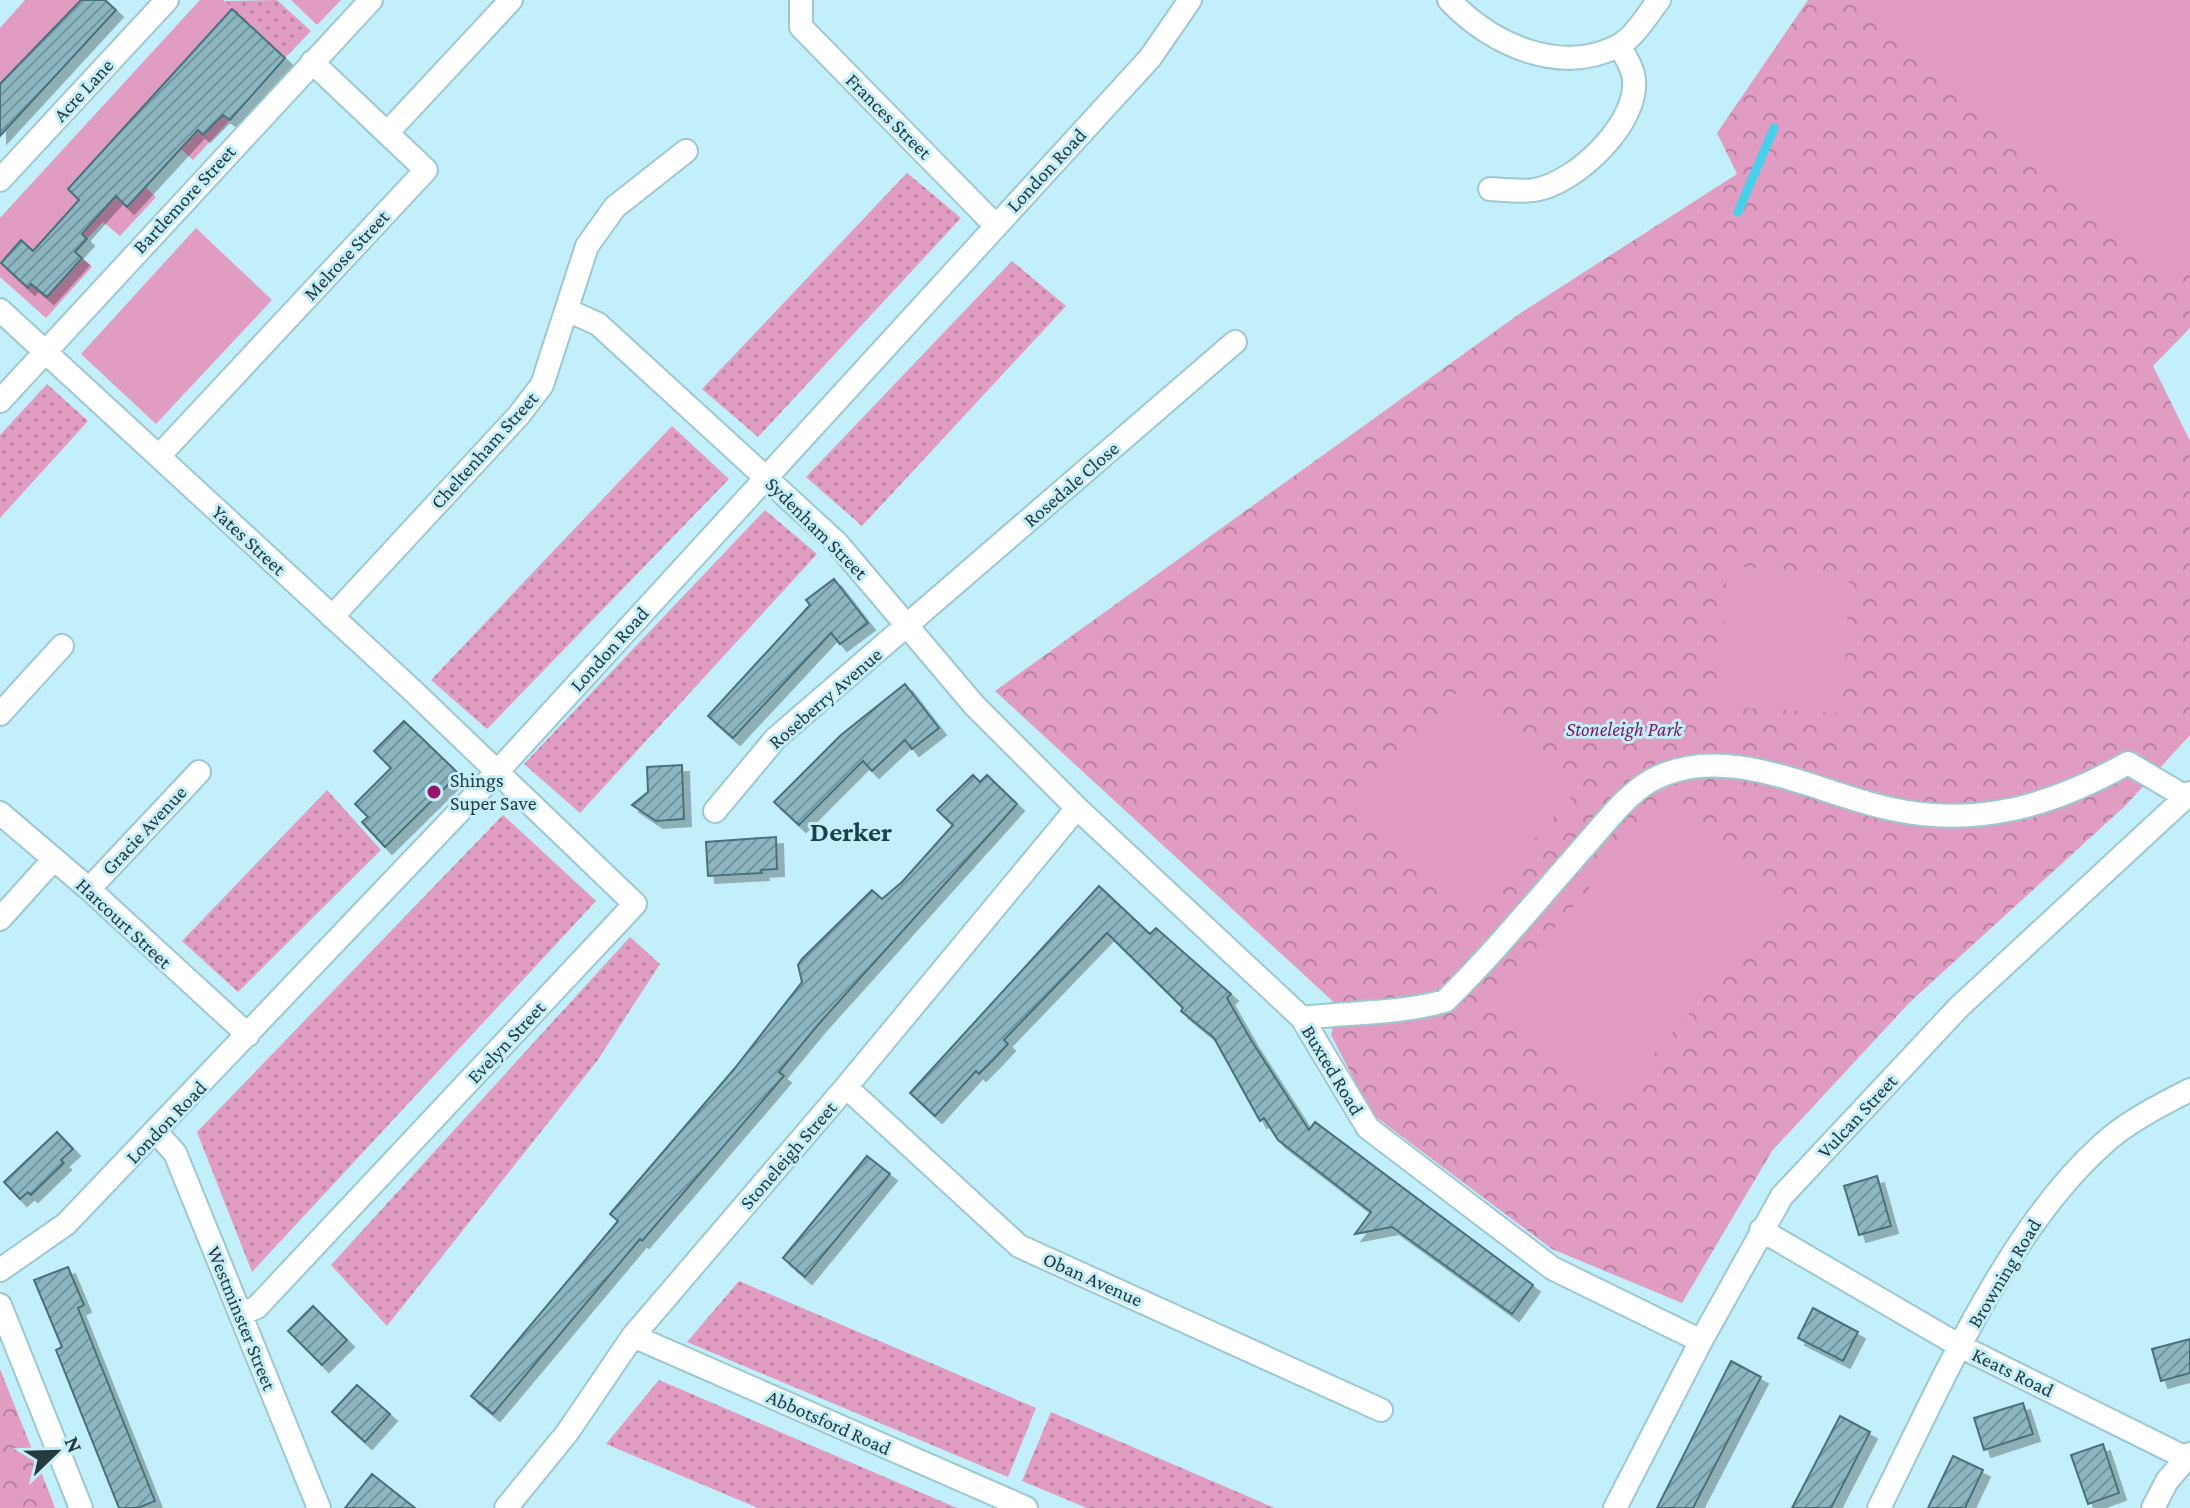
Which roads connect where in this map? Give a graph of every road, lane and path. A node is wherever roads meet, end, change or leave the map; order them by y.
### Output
1 (167, 0) edge
2 (371, 0) edge
3 (511, 0) edge
4 (801, 0) edge
5 (1190, 0) edge
6 (1449, 0) edge
7 (1659, 0) edge
8 (1620, 46) junction
9 (312, 62) junction
10 (388, 132) junction
11 (686, 151) dead end
12 (0, 180) edge
13 (1490, 189) dead end
14 (995, 225) junction
15 (0, 310) edge
16 (567, 310) junction
17 (1235, 342) dead end
18 (45, 351) junction
19 (0, 401) edge
20 (159, 456) junction
21 (765, 476) junction
22 (332, 617) junction
23 (908, 626) junction
24 (62, 646) dead end
25 (0, 714) edge
26 (199, 772) dead end
27 (497, 772) junction
28 (2187, 794) edge
29 (1077, 808) junction
30 (715, 811) dead end
31 (0, 813) edge
32 (54, 859) junction
33 (89, 889) junction
34 (0, 919) edge
35 (1302, 1018) junction
36 (248, 1035) junction
37 (846, 1087) junction
38 (2190, 1090) edge
39 (157, 1133) junction
40 (1761, 1230) junction
41 (0, 1270) edge
42 (0, 1305) edge
43 (242, 1314) junction
44 (633, 1336) junction
45 (1701, 1341) junction
46 (1960, 1346) junction
47 (1381, 1410) dead end
48 (2188, 1456) edge
49 (81, 1508) edge
50 (319, 1508) edge
51 (506, 1508) edge
52 (1026, 1508) edge
53 (1615, 1508) edge
54 (1879, 1508) edge
55 (2153, 1508) edge

1 - 12 street, Acre Lane
2 - 9 street, Bartlemore Street
3 - 10 street
4 - 14 street, Frances Street
5 - 14 street, London Road
6 - 8 street
7 - 8 street
8 - 13 street
9 - 10 street, Melrose Street
9 - 18 street, Bartlemore Street
10 - 20 street, Melrose Street
11 - 16 street, Cheltenham Street
14 - 21 street, London Road
15 - 18 street, Yates Street
16 - 21 street, Sydenham Street
16 - 22 street, Cheltenham Street
17 - 23 street, Rosedale Close
18 - 19 street, Bartlemore Street
18 - 20 street, Yates Street
20 - 22 street, Yates Street
21 - 23 street, Sydenham Street
21 - 27 street, London Road
22 - 27 street, Yates Street
23 - 29 street, Sydenham Street
23 - 30 street, Roseberry Avenue
24 - 25 street
26 - 33 street, Gracie Avenue
27 - 36 street, London Road
27 - 43 street, Evelyn Street
28 - 35 street
28 - 40 street, Vulcan Street
29 - 35 street, Buxted Road
29 - 37 street, Stoneleigh Street
31 - 32 street, Harcourt Street
32 - 33 street, Harcourt Street
32 - 34 street
33 - 36 street, Harcourt Street
35 - 45 street, Buxted Road
36 - 39 street, London Road
37 - 44 street, Stoneleigh Street
37 - 47 street, Oban Avenue
38 - 46 street, Browning Road
39 - 41 street, London Road
39 - 43 street, Westminster Street
40 - 45 street, Vulcan Street
40 - 46 street, Keats Road
42 - 49 street
43 - 50 street, Westminster Street
44 - 51 street, Stoneleigh Street
44 - 52 street, Abbotsford Road
45 - 53 street, Vulcan Street
46 - 48 street, Keats Road
46 - 54 street, Browning Road
48 - 55 street

